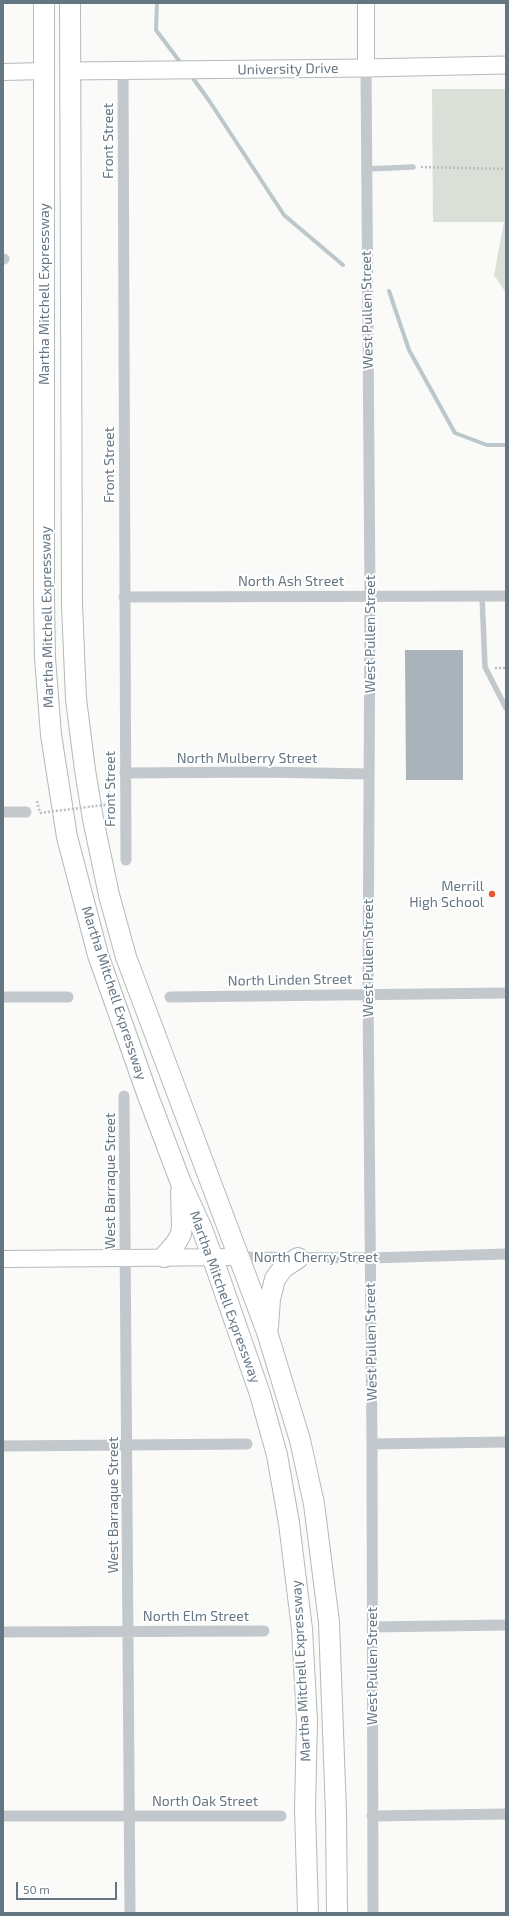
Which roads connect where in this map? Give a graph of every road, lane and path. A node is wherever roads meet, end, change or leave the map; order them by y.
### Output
1 (44, 3) edge
2 (70, 3) edge
3 (366, 3) edge
4 (506, 65) edge
5 (366, 68) junction
6 (123, 70) junction
7 (44, 71) junction
8 (70, 71) junction
9 (3, 72) edge
10 (413, 167) joint
11 (366, 169) junction
12 (506, 169) edge
13 (370, 596) junction
14 (482, 596) junction
15 (506, 596) edge
16 (124, 597) junction
17 (506, 708) edge
18 (125, 773) junction
19 (369, 774) junction
20 (108, 786) dead end
21 (3, 812) edge
22 (26, 812) dead end
23 (40, 813) dead end
24 (126, 860) dead end
25 (506, 993) edge
26 (368, 994) junction
27 (3, 997) edge
28 (68, 997) dead end
29 (170, 997) dead end
30 (124, 1096) dead end
31 (181, 1183) junction
32 (506, 1254) edge
33 (212, 1256) junction
34 (164, 1257) junction
35 (239, 1257) junction
36 (125, 1258) junction
37 (298, 1258) junction
38 (370, 1258) junction
39 (3, 1259) edge
40 (268, 1332) junction
41 (506, 1442) edge
42 (247, 1444) dead end
43 (372, 1444) junction
44 (3, 1446) edge
45 (128, 1446) junction
46 (506, 1625) edge
47 (372, 1627) junction
48 (129, 1631) junction
49 (264, 1631) dead end
50 (3, 1632) edge
51 (506, 1814) edge
52 (129, 1815) junction
53 (3, 1816) edge
54 (281, 1816) dead end
55 (372, 1816) junction
56 (130, 1913) edge
57 (308, 1913) edge
58 (336, 1913) edge
59 (373, 1913) edge

1 - 7 highway, Martha Mitchell Expressway
2 - 8 highway, Martha Mitchell Expressway
3 - 5 main road, West Pullen Street
4 - 5 main road, University Drive
5 - 6 main road, University Drive
5 - 11 street, West Pullen Street
6 - 8 main road, University Drive
6 - 16 street, Front Street
7 - 8 highway
7 - 9 main road
7 - 31 highway, Martha Mitchell Expressway
8 - 35 highway, Martha Mitchell Expressway
10 - 11 lane
10 - 12 path
11 - 13 street, West Pullen Street
13 - 14 street, North Ash Street
13 - 16 street, North Ash Street
13 - 19 street, West Pullen Street
14 - 15 street, North Ash Street
14 - 17 lane
16 - 18 street, Front Street
18 - 19 street, North Mulberry Street
18 - 24 street, Front Street
19 - 26 street, West Pullen Street
20 - 23 path, bridge
21 - 22 street
25 - 26 street, North Linden Street
26 - 29 street, North Linden Street
26 - 38 street, West Pullen Street
27 - 28 street
30 - 36 street, West Barraque Street
31 - 33 highway, Martha Mitchell Expressway
31 - 34 highway
32 - 38 street, North Cherry Street
33 - 34 main road, North Cherry Street
33 - 35 main road, North Cherry Street
33 - 57 highway, Martha Mitchell Expressway
34 - 36 main road, North Cherry Street
35 - 37 street, North Cherry Street
35 - 40 highway, Martha Mitchell Expressway
36 - 39 main road, North Cherry Street
36 - 45 street, West Barraque Street
37 - 38 street, North Cherry Street
37 - 40 highway
38 - 43 street, West Pullen Street
40 - 58 highway, Martha Mitchell Expressway
41 - 43 street
42 - 45 street
43 - 47 street, West Pullen Street
44 - 45 street
45 - 48 street, West Barraque Street
46 - 47 street
47 - 55 street, West Pullen Street
48 - 49 street, North Elm Street
48 - 50 street, North Elm Street
48 - 52 street, West Barraque Street
51 - 55 street
52 - 53 street, North Oak Street
52 - 54 street, North Oak Street
52 - 56 street, West Barraque Street
55 - 59 street, West Pullen Street

